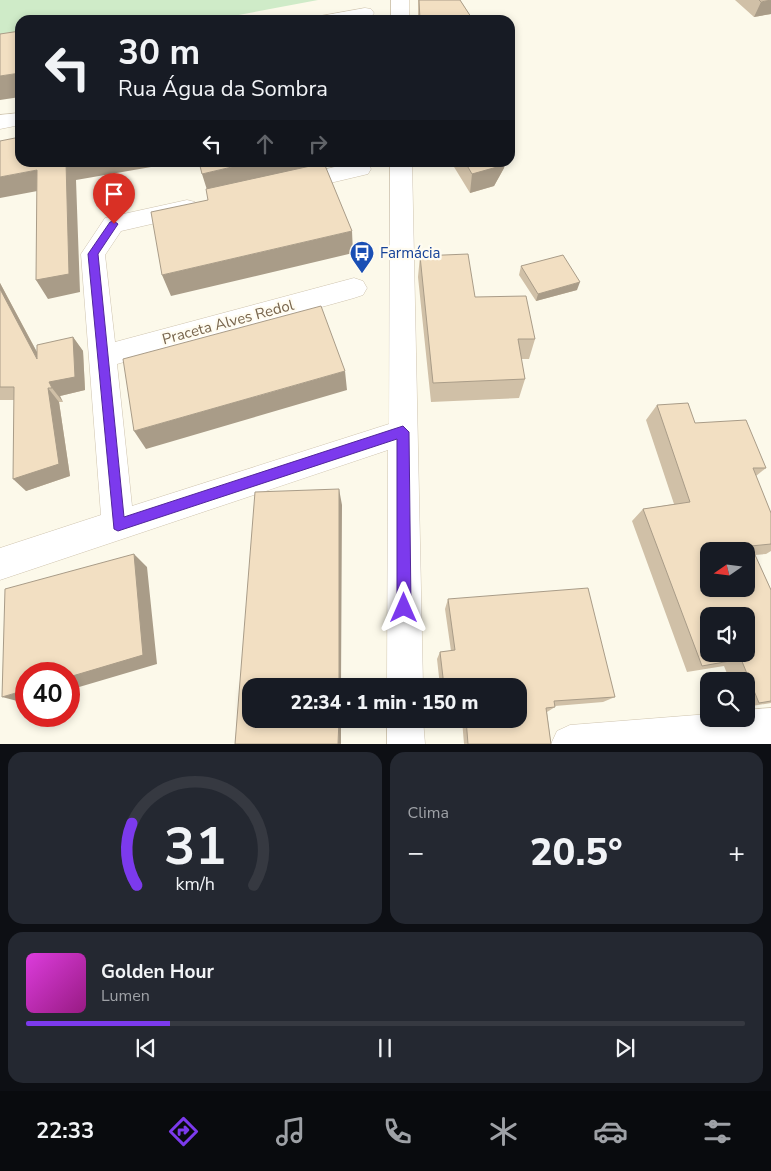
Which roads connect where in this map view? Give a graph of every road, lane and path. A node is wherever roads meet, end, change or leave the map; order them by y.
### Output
1 (400, 0) edge
2 (365, 13) dead end
3 (354, 15) edge
4 (400, 15) edge
5 (15, 119) edge
6 (0, 122) edge
7 (400, 167) edge
8 (360, 169) dead end
9 (266, 190) edge
10 (209, 203) edge
11 (354, 288) dead end
12 (102, 357) junction
13 (403, 432) junction
14 (118, 525) junction
15 (0, 564) edge
16 (405, 678) edge
17 (771, 727) edge
18 (405, 728) edge
19 (406, 744) edge
20 (570, 744) edge

1 - 4 street
2 - 3 street
5 - 6 street
7 - 13 street
8 - 9 street
10 - 12 street
11 - 12 street, Praceta Alves Redol
12 - 14 street
13 - 14 street
13 - 16 street
14 - 15 street
17 - 20 street
18 - 19 street

